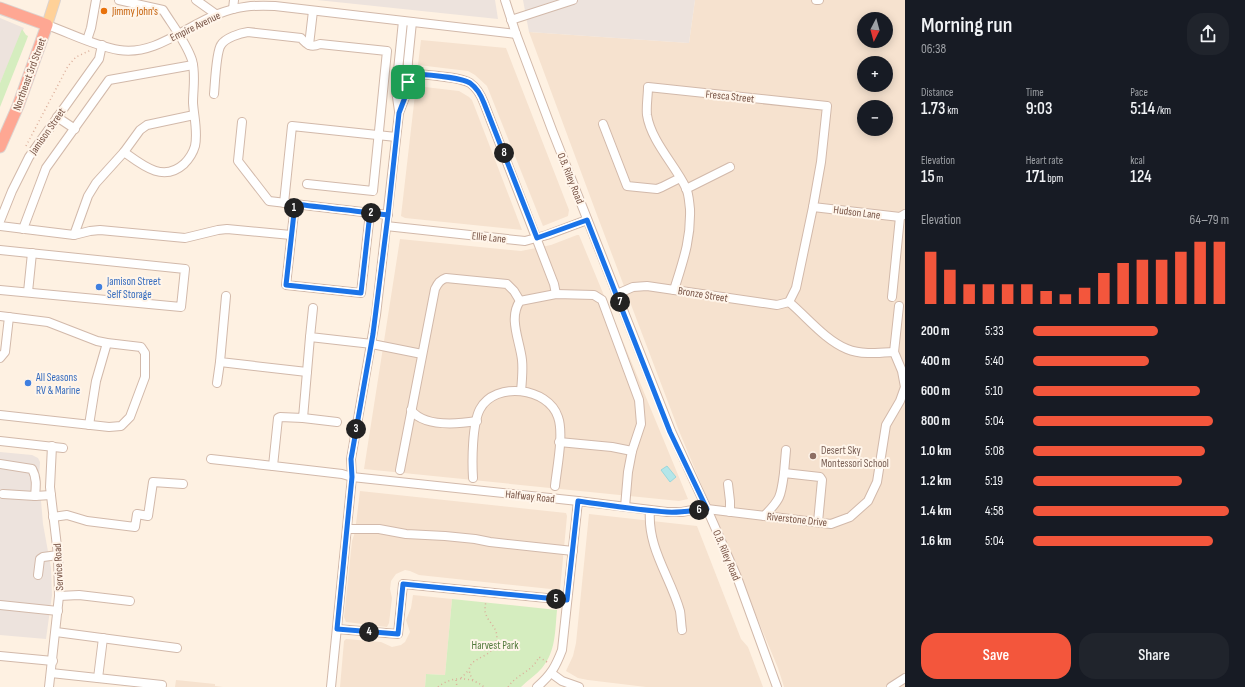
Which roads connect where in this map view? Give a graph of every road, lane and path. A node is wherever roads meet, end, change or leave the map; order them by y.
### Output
1 (55, 0) edge
2 (96, 0) edge
3 (119, 0) edge
4 (196, 0) edge
5 (234, 0) edge
6 (505, 0) edge
7 (573, 0) edge
8 (0, 8) edge
9 (233, 9) junction
10 (313, 11) junction
11 (217, 14) junction
12 (512, 20) junction
13 (403, 21) junction
14 (412, 22) junction
15 (47, 25) junction
16 (179, 34) junction
17 (516, 34) junction
18 (87, 40) junction
19 (102, 45) junction
20 (309, 45) junction
21 (193, 65) junction
22 (408, 73) junction
23 (214, 94) dead end
24 (399, 113) junction
25 (194, 115) junction
26 (57, 117) junction
27 (242, 122) dead end
28 (603, 124) dead end
29 (74, 129) junction
30 (378, 135) junction
31 (396, 137) junction
32 (0, 147) edge
33 (24, 150) dead end
34 (124, 152) junction
35 (730, 167) dead end
36 (680, 178) junction
37 (307, 184) dead end
38 (686, 188) junction
39 (284, 203) junction
40 (295, 204) junction
41 (813, 207) junction
42 (370, 213) junction
43 (388, 215) junction
44 (903, 215) edge
45 (587, 220) junction
46 (0, 221) edge
47 (0, 226) edge
48 (386, 226) junction
49 (23, 229) junction
50 (74, 235) junction
51 (291, 236) junction
52 (537, 238) junction
53 (0, 250) edge
54 (32, 253) junction
55 (0, 290) edge
56 (674, 290) junction
57 (28, 292) junction
58 (556, 294) junction
59 (617, 294) junction
60 (226, 296) dead end
61 (892, 297) dead end
62 (520, 301) junction
63 (790, 302) junction
64 (898, 306) dead end
65 (313, 308) dead end
66 (0, 316) edge
67 (9, 317) junction
68 (310, 337) junction
69 (107, 343) junction
70 (372, 344) junction
71 (894, 352) junction
72 (422, 354) junction
73 (0, 358) edge
74 (220, 362) junction
75 (904, 370) edge
76 (307, 372) junction
77 (217, 383) dead end
78 (521, 391) junction
79 (411, 410) junction
80 (0, 415) edge
81 (303, 418) junction
82 (477, 421) junction
83 (336, 422) dead end
84 (89, 425) junction
85 (0, 441) edge
86 (559, 442) junction
87 (52, 446) junction
88 (63, 448) dead end
89 (786, 450) dead end
90 (632, 451) junction
91 (211, 459) dead end
92 (0, 464) edge
93 (273, 466) junction
94 (400, 470) dead end
95 (784, 472) junction
96 (352, 477) junction
97 (473, 478) dead end
98 (183, 484) dead end
99 (728, 484) dead end
100 (555, 486) dead end
101 (3, 494) dead end
102 (51, 495) junction
103 (35, 496) junction
104 (578, 501) junction
105 (625, 507) junction
106 (707, 509) junction
107 (650, 510) junction
108 (730, 512) junction
109 (764, 516) junction
110 (54, 517) junction
111 (818, 522) junction
112 (347, 528) junction
113 (573, 550) junction
114 (58, 555) junction
115 (38, 575) dead end
116 (59, 596) junction
117 (567, 600) junction
118 (130, 601) dead end
119 (486, 602) dead end
120 (0, 605) edge
121 (58, 611) junction
122 (337, 629) junction
123 (682, 630) dead end
124 (56, 632) junction
125 (103, 638) junction
126 (177, 648) dead end
127 (0, 656) edge
128 (53, 661) junction
129 (547, 662) dead end
130 (468, 670) junction
131 (51, 673) junction
132 (551, 673) junction
133 (98, 678) junction
134 (461, 678) junction
135 (905, 678) edge
136 (456, 680) junction
137 (473, 680) junction
138 (162, 685) dead end
139 (50, 687) edge
140 (331, 687) edge
141 (438, 687) edge
142 (458, 687) edge
143 (484, 687) edge
144 (508, 687) edge
145 (537, 687) edge
146 (579, 687) edge
147 (777, 687) edge
148 (891, 687) edge

1 - 15 main road, Northeast 3rd Street
2 - 18 street
3 - 16 street
4 - 11 street
5 - 9 street
6 - 12 street, O.B. Riley Road
7 - 12 street
8 - 15 highway, Empire Avenue
9 - 10 street, Empire Avenue
9 - 11 street, Empire Avenue
10 - 13 street, Empire Avenue
10 - 20 street
11 - 16 street, Empire Avenue
12 - 17 street, O.B. Riley Road
13 - 14 street, Empire Avenue
13 - 24 street
14 - 17 street, Empire Avenue
14 - 22 street
15 - 18 street, Empire Avenue
15 - 32 highway, Northeast 3rd Street
16 - 19 street, Empire Avenue
16 - 21 street
17 - 45 street, O.B. Riley Road
18 - 19 street, Empire Avenue
19 - 26 street, Jamison Street
19 - 33 path
20 - 23 street
20 - 30 street
21 - 25 street
21 - 29 street
22 - 24 street
22 - 52 street
24 - 31 street
25 - 34 street
25 - 34 street
26 - 29 street
26 - 46 street, Jamison Street
27 - 39 street
28 - 36 street
29 - 49 street
30 - 31 street
30 - 37 street
30 - 39 street
31 - 43 street
34 - 50 street
35 - 38 street
36 - 38 street, Fresca Street
36 - 41 street, Fresca Street
38 - 56 street, Fresca Street
39 - 40 street
40 - 42 street
40 - 51 street
41 - 44 street, Hudson Lane
41 - 63 street, Fresca Street
42 - 43 street
42 - 51 street
43 - 48 street
44 - 61 street
45 - 52 street, Ellie Lane
45 - 59 street, O.B. Riley Road
47 - 49 street
48 - 52 street, Ellie Lane
48 - 70 street
49 - 50 street
50 - 51 street
52 - 58 street
53 - 54 street
54 - 57 street
54 - 57 street
55 - 57 street
56 - 59 street, Bronze Street
56 - 63 street, Bronze Street
58 - 62 street
58 - 90 street
59 - 106 street, O.B. Riley Road
60 - 74 street
62 - 72 street
62 - 78 street
63 - 71 street
64 - 71 street, Riverstone Drive
65 - 68 street
66 - 67 street
67 - 69 street
67 - 73 street
68 - 70 street
68 - 76 street
69 - 84 street
69 - 84 street
70 - 72 street
70 - 96 street
71 - 75 street, Riverstone Drive
72 - 79 street
74 - 76 street
74 - 77 street
75 - 111 street, Riverstone Drive
76 - 81 street
78 - 82 street
78 - 86 street
79 - 82 street
79 - 94 street
80 - 84 street
81 - 83 street
81 - 93 street
82 - 97 street
85 - 87 street
86 - 90 street
86 - 100 street
87 - 88 street
87 - 102 street, Service Road
89 - 95 street
90 - 105 street
91 - 93 street, Halfway Road
92 - 103 street
93 - 96 street, Halfway Road
95 - 109 street
95 - 111 street
96 - 104 street, Halfway Road
96 - 112 street
98 - 110 street
99 - 108 street
101 - 103 street
102 - 103 street
102 - 110 street, Service Road
104 - 105 street, Halfway Road
104 - 113 street
105 - 107 street, Halfway Road
106 - 107 street, Halfway Road
106 - 108 street, Riverstone Drive
106 - 147 street, O.B. Riley Road
107 - 123 street
108 - 109 street, Riverstone Drive
109 - 111 street, Riverstone Drive
110 - 114 street, Service Road
112 - 113 street
112 - 122 street
113 - 117 street
114 - 115 street
114 - 116 street, Service Road
116 - 118 street
116 - 121 street, Service Road
117 - 122 street
117 - 132 street
119 - 130 path
120 - 121 street
121 - 124 street, Service Road
122 - 140 street
124 - 125 street
124 - 128 street, Service Road
125 - 126 street
125 - 133 street
127 - 128 street
128 - 131 street, Service Road
129 - 144 path
130 - 134 path
130 - 137 path
131 - 133 street
131 - 139 street, Service Road
132 - 145 street
132 - 146 street
133 - 138 street
134 - 136 path
134 - 137 path
135 - 148 street
136 - 141 path
136 - 142 path
137 - 143 path

